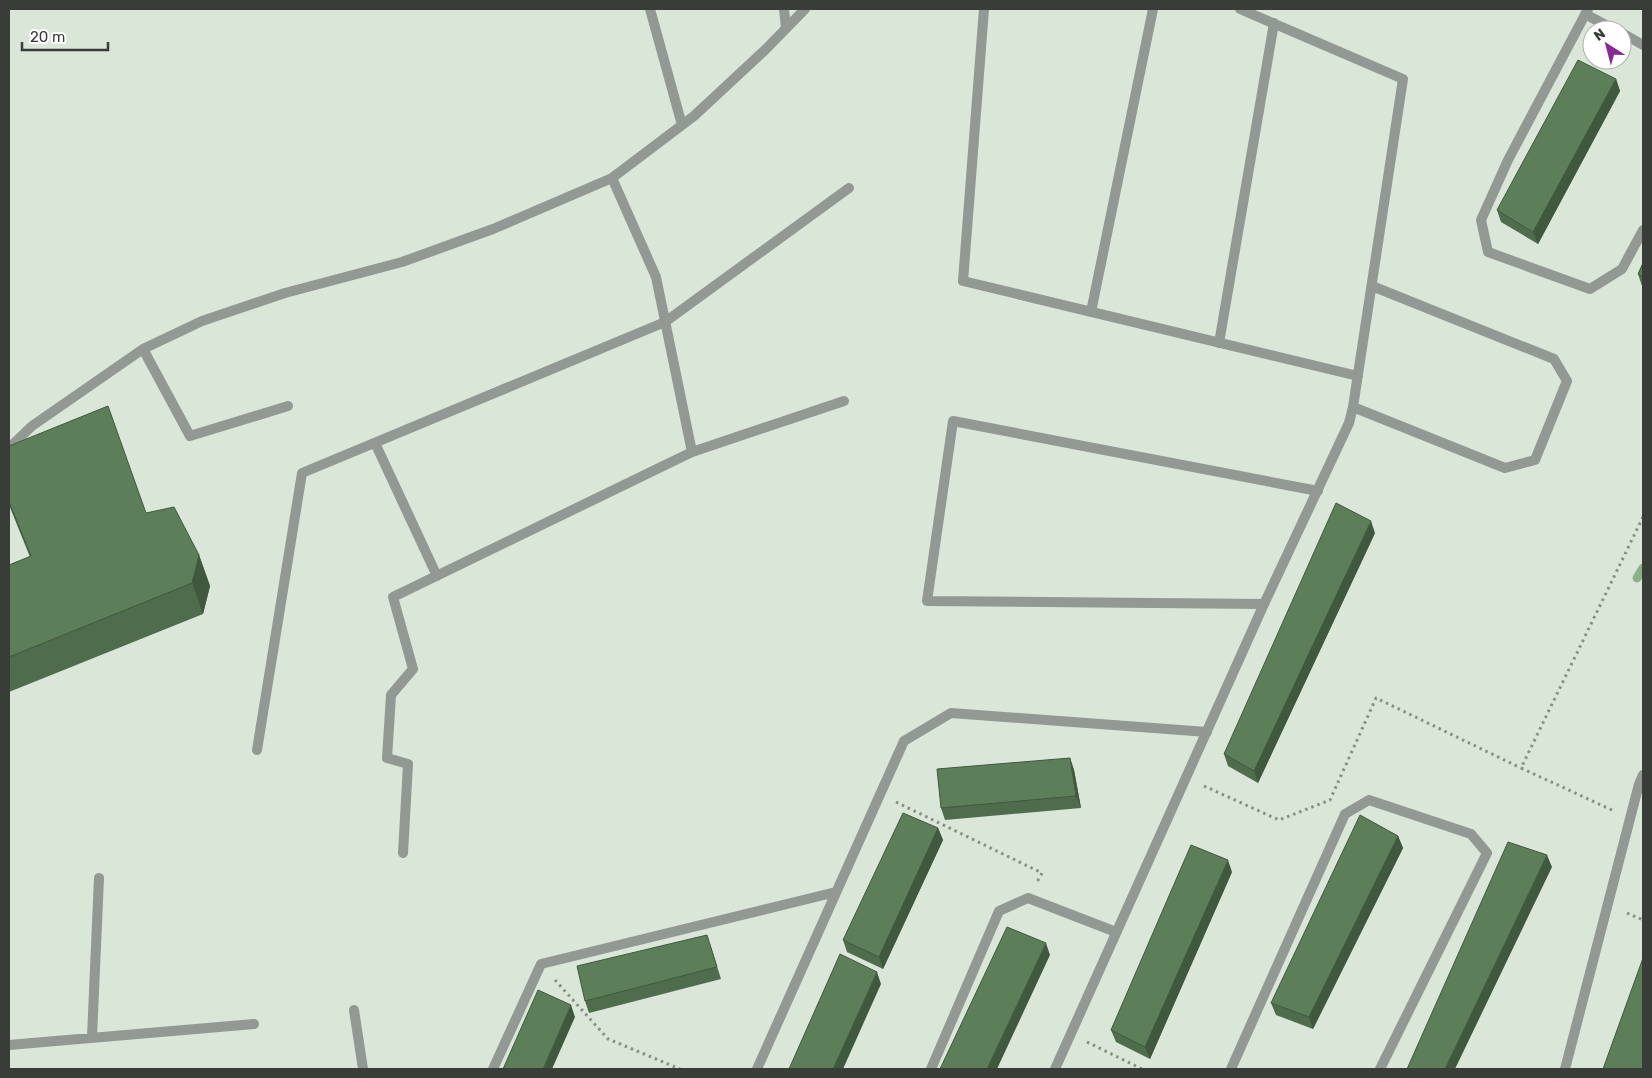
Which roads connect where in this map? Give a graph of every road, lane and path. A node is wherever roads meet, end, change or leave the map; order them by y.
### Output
1 (650, 9) edge
2 (784, 9) edge
3 (805, 9) edge
4 (984, 9) edge
5 (1153, 9) edge
6 (1240, 9) edge
7 (1587, 11) edge
8 (1600, 20) edge
9 (1274, 23) junction
10 (786, 28) junction
11 (682, 125) junction
12 (612, 178) junction
13 (849, 188) dead end
14 (1643, 230) edge
15 (1372, 286) junction
16 (1091, 312) junction
17 (665, 322) junction
18 (1219, 343) junction
19 (143, 349) junction
20 (1358, 376) junction
21 (844, 402) dead end
22 (288, 406) dead end
23 (1353, 407) junction
24 (375, 443) junction
25 (9, 448) edge
26 (692, 452) junction
27 (1318, 491) junction
28 (1643, 517) edge
29 (437, 576) junction
30 (1264, 604) junction
31 (1207, 732) junction
32 (257, 750) dead end
33 (1521, 768) junction
34 (1643, 775) edge
35 (1186, 778) junction
36 (880, 794) junction
37 (1630, 819) junction
38 (403, 853) dead end
39 (99, 878) dead end
40 (836, 892) junction
41 (1028, 898) junction
42 (1116, 932) junction
43 (541, 964) junction
44 (354, 1010) dead end
45 (254, 1024) dead end
46 (1070, 1034) junction
47 (92, 1037) junction
48 (9, 1045) edge
49 (363, 1069) edge
50 (493, 1069) edge
51 (680, 1069) edge
52 (757, 1069) edge
53 (931, 1069) edge
54 (1054, 1069) edge
55 (1142, 1069) edge
56 (1231, 1069) edge
57 (1380, 1069) edge
58 (1565, 1069) edge

1 - 11 street
2 - 10 street
3 - 10 street
4 - 16 street
5 - 16 street
6 - 9 street
7 - 8 street
7 - 14 street
9 - 15 street
9 - 18 street
10 - 11 street
11 - 12 street
12 - 17 street
12 - 19 street
13 - 17 street
15 - 20 street
15 - 23 street
16 - 18 street
17 - 24 street
17 - 26 street
18 - 20 street
19 - 22 street
19 - 25 street
20 - 23 street
21 - 26 street
23 - 27 street
24 - 29 street
24 - 32 street
26 - 29 street
27 - 30 street
27 - 30 street
28 - 33 path
29 - 38 street
30 - 31 street
31 - 35 street
31 - 36 street
33 - 35 path
33 - 37 path
34 - 37 street
35 - 42 street
36 - 40 street
36 - 41 path
37 - 58 street
39 - 47 street
40 - 43 street
40 - 52 street
41 - 42 street
41 - 53 street
42 - 46 street
43 - 50 street
43 - 51 path
44 - 49 street
45 - 47 street
46 - 54 street
46 - 55 path
47 - 48 street
56 - 57 street

